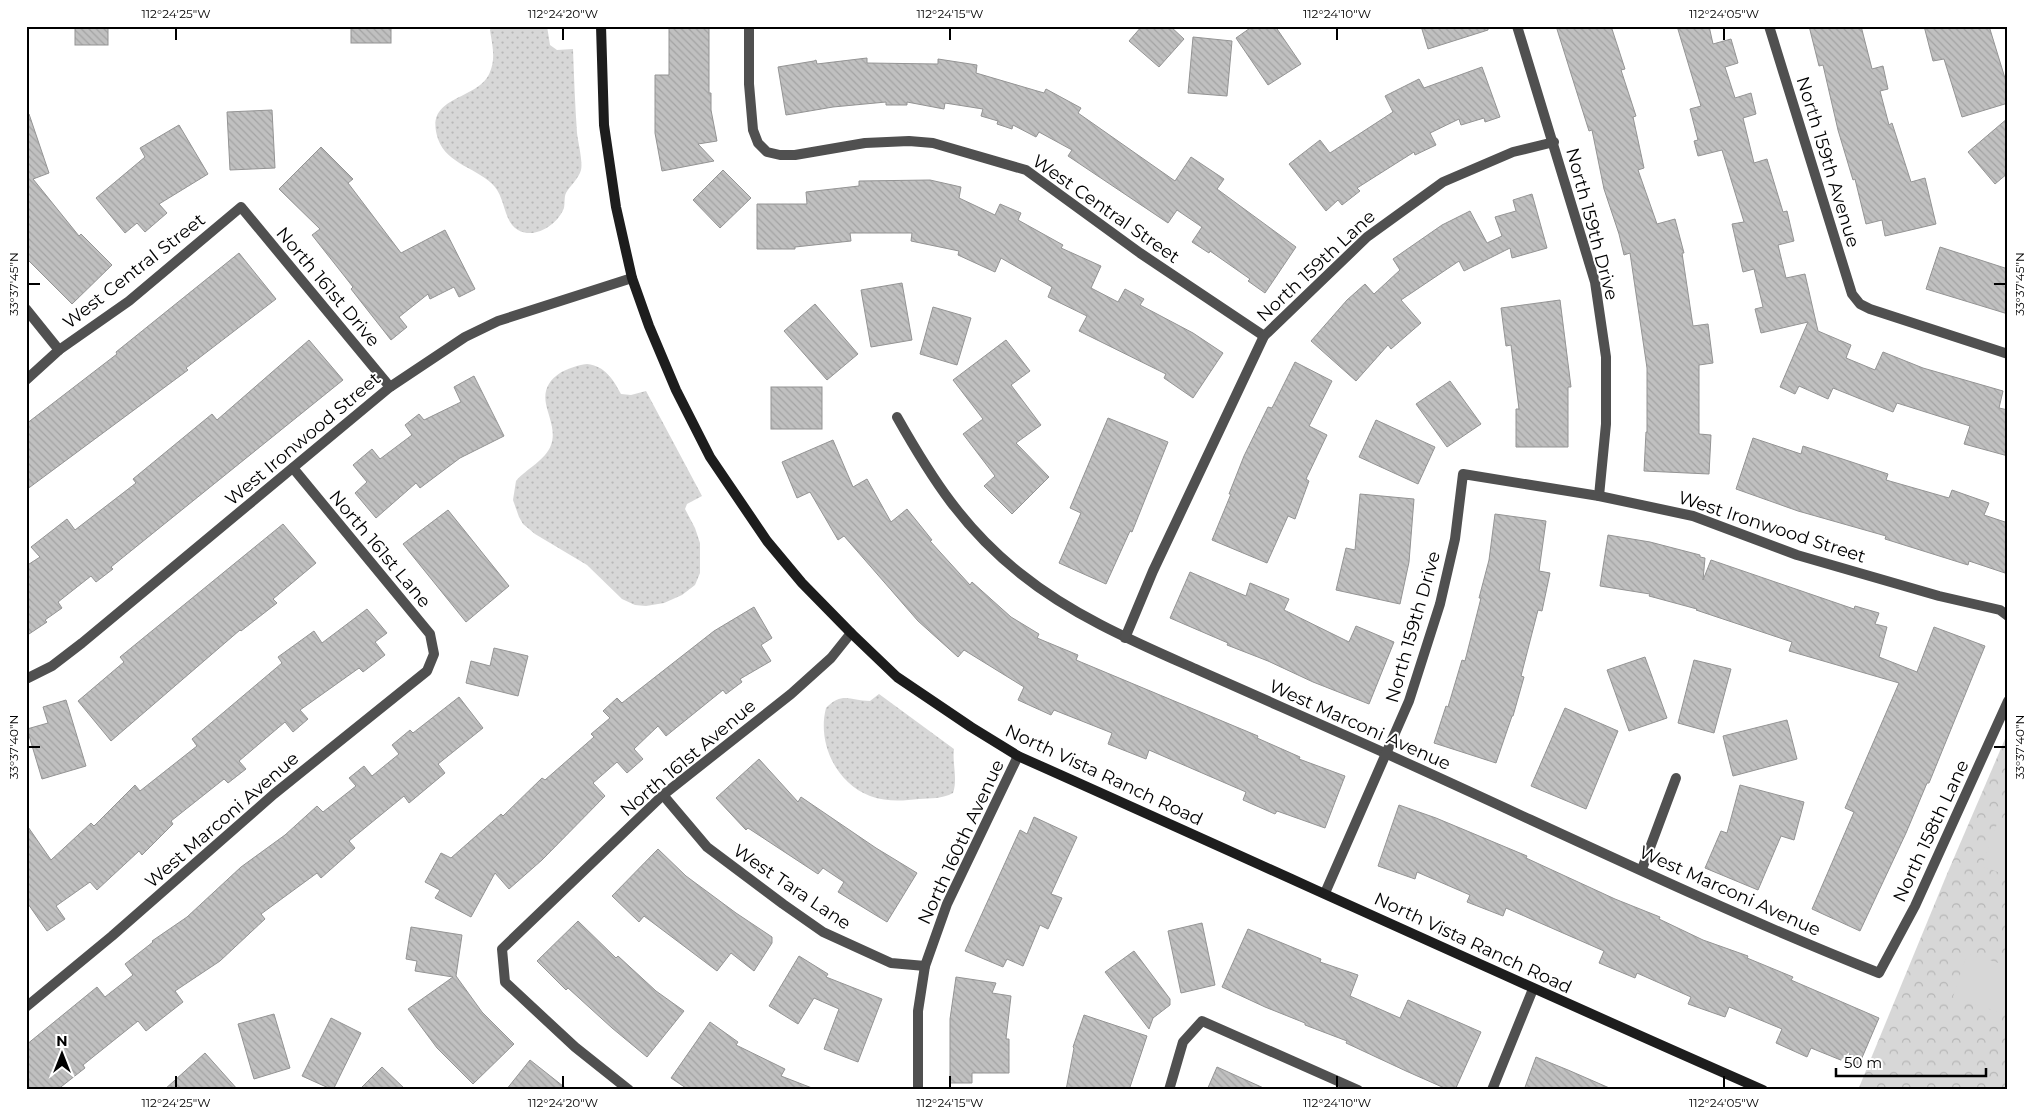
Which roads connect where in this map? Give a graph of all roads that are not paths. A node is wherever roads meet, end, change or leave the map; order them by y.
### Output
1 (601, 26) edge
2 (749, 26) edge
3 (1517, 26) edge
4 (1769, 26) edge
5 (1554, 142) junction
6 (241, 207) joint
7 (632, 278) junction
8 (26, 309) edge
9 (1264, 336) junction
10 (59, 350) junction
11 (2008, 354) edge
12 (26, 380) edge
13 (390, 387) junction
14 (897, 417) dead end
15 (293, 468) junction
16 (1463, 474) joint
17 (1599, 496) junction
18 (2008, 616) edge
19 (851, 633) junction
20 (1125, 638) junction
21 (434, 654) joint
22 (26, 679) edge
23 (2008, 701) edge
24 (1387, 754) junction
25 (1018, 756) junction
26 (1676, 778) dead end
27 (663, 795) junction
28 (1642, 869) junction
29 (1325, 893) junction
30 (925, 966) junction
31 (1878, 973) joint
32 (1534, 989) junction
33 (26, 1007) edge
34 (629, 1090) edge
35 (918, 1090) edge
36 (1169, 1090) edge
37 (1358, 1090) edge
38 (1492, 1090) edge
39 (1763, 1090) edge

1 - 7 street, North Vista Ranch Road
2 - 9 street, West Central Street
3 - 5 street, North 159th Drive
4 - 11 street, North 159th Avenue
5 - 9 street, North 159th Lane
5 - 17 street, North 159th Drive
6 - 10 street, West Central Street
6 - 13 street, North 161st Drive
7 - 13 street, West Ironwood Street
7 - 19 street, North Vista Ranch Road
8 - 10 street
9 - 20 street, North 159th Lane
10 - 12 street, West Central Street
13 - 15 street, West Ironwood Street
14 - 20 street, West Marconi Avenue
15 - 21 street, North 161st Lane
15 - 22 street, West Ironwood Street
16 - 17 street, West Ironwood Street
16 - 24 street, North 159th Drive
17 - 18 street, West Ironwood Street
19 - 25 street, North Vista Ranch Road
19 - 27 street, North 161st Avenue
20 - 24 street, West Marconi Avenue
21 - 33 street, West Marconi Avenue
23 - 31 street, North 158th Lane
24 - 28 street, West Marconi Avenue
24 - 29 street, North 159th Drive
25 - 29 street, North Vista Ranch Road
25 - 30 street, North 160th Avenue
26 - 28 street
27 - 30 street, West Tara Lane
27 - 34 street, North 161st Avenue
28 - 31 street, West Marconi Avenue
29 - 32 street, North Vista Ranch Road
30 - 35 street, North 160th Avenue
32 - 38 street
32 - 39 street, North Vista Ranch Road
36 - 37 street

